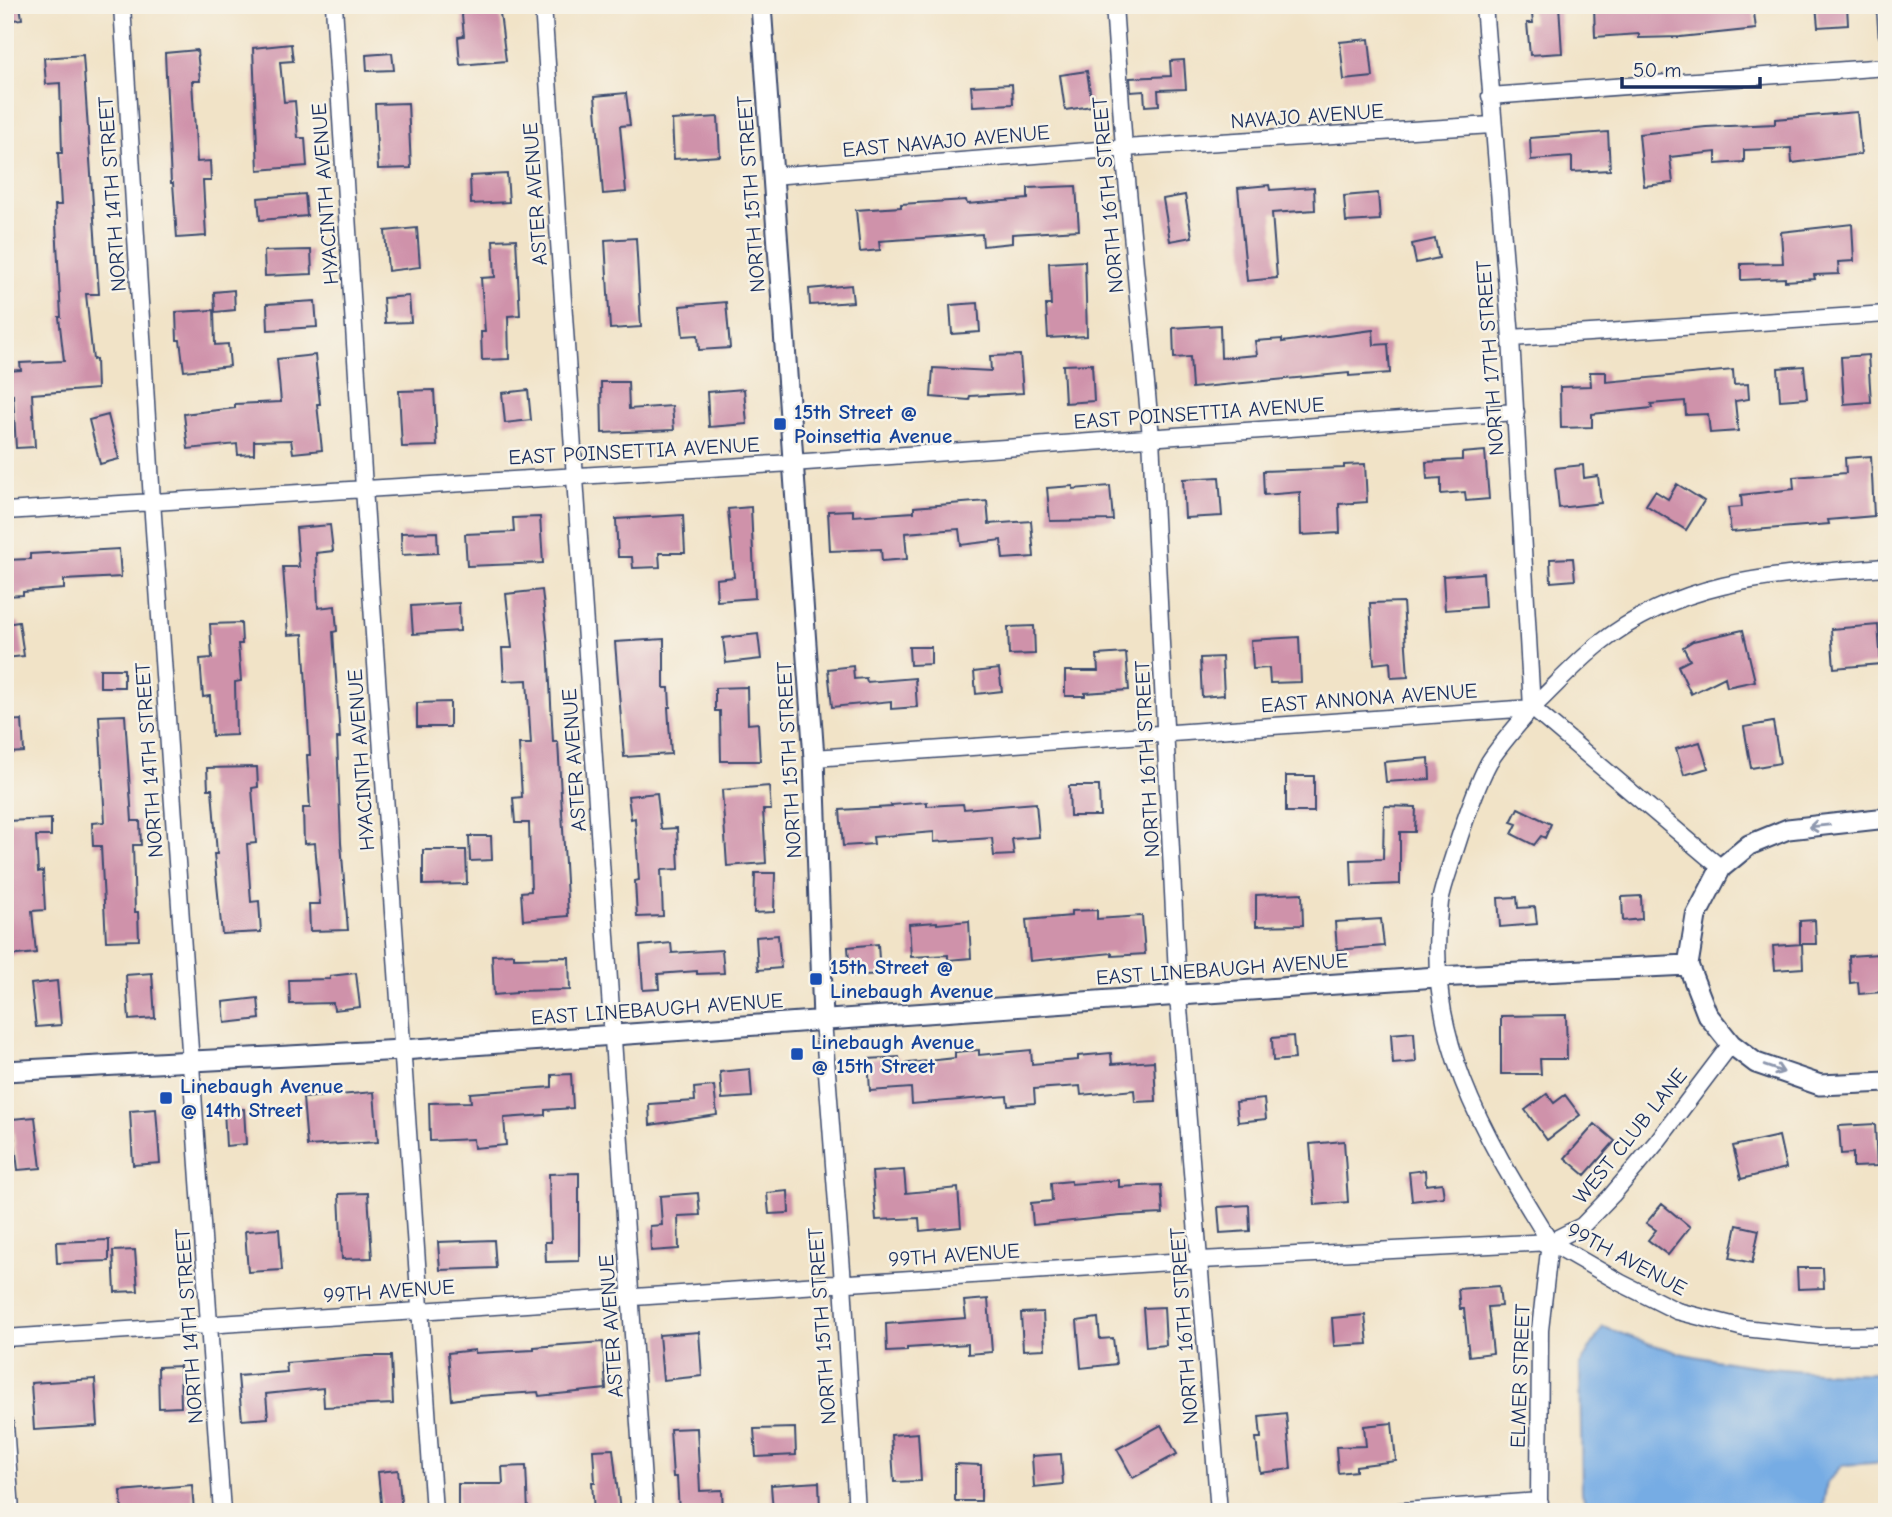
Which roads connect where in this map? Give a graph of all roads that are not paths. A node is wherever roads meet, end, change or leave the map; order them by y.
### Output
1 (122, 5) edge
2 (334, 5) edge
3 (542, 5) edge
4 (761, 5) edge
5 (1114, 5) edge
6 (1485, 5) edge
7 (1885, 5) edge
8 (1887, 34) edge
9 (1887, 67) edge
10 (1490, 96) junction
11 (1492, 125) junction
12 (1124, 148) junction
13 (772, 176) junction
14 (1887, 314) edge
15 (1511, 338) junction
16 (1516, 412) junction
17 (1151, 437) junction
18 (792, 463) junction
19 (575, 475) junction
20 (364, 488) junction
21 (152, 500) junction
22 (5, 511) edge
23 (1887, 567) edge
24 (1532, 708) junction
25 (1167, 734) junction
26 (814, 758) junction
27 (1887, 818) edge
28 (1721, 868) junction
29 (1688, 965) junction
30 (1437, 977) junction
31 (1178, 995) junction
32 (823, 1020) junction
33 (614, 1035) junction
34 (1731, 1044) junction
35 (402, 1050) junction
36 (190, 1060) junction
37 (5, 1071) edge
38 (1887, 1082) edge
39 (1550, 1242) junction
40 (1201, 1260) junction
41 (843, 1283) junction
42 (630, 1297) junction
43 (420, 1310) junction
44 (210, 1323) junction
45 (1887, 1335) edge
46 (5, 1338) edge
47 (5, 1424) edge
48 (1541, 1507) edge
49 (12, 1512) edge
50 (222, 1512) edge
51 (434, 1512) edge
52 (645, 1512) edge
53 (857, 1512) edge
54 (1219, 1512) edge
55 (1390, 1512) edge

1 - 21 street, NORTH 14TH STREET
2 - 20 street, HYACINTH AVENUE
3 - 19 street, ASTER AVENUE
4 - 13 street, NORTH 15TH STREET
5 - 12 street, NORTH 16TH STREET
6 - 10 street, NORTH 17TH STREET
7 - 8 street
9 - 10 street
10 - 11 street, NORTH 17TH STREET
11 - 12 street, NAVAJO AVENUE
11 - 15 street, NORTH 17TH STREET
12 - 13 street, EAST NAVAJO AVENUE
12 - 17 street, NORTH 16TH STREET
13 - 18 street, NORTH 15TH STREET
14 - 15 street
15 - 16 street, NORTH 17TH STREET
16 - 17 street, EAST POINSETTIA AVENUE
16 - 24 street, NORTH 17TH STREET
17 - 18 street, EAST POINSETTIA AVENUE
17 - 25 street, NORTH 16TH STREET
18 - 19 street, EAST POINSETTIA AVENUE
18 - 26 street, NORTH 15TH STREET
19 - 20 street, EAST POINSETTIA AVENUE
19 - 33 street, ASTER AVENUE
20 - 21 street, EAST POINSETTIA AVENUE
20 - 35 street, HYACINTH AVENUE
21 - 22 street, EAST POINSETTIA AVENUE
21 - 36 street, NORTH 14TH STREET
23 - 24 street
24 - 25 street, EAST ANNONA AVENUE
24 - 28 street
24 - 30 street
25 - 26 street, EAST ANNONA AVENUE
25 - 31 street, NORTH 16TH STREET
26 - 32 street, NORTH 15TH STREET
27 -> 28 street
28 - 29 street
29 - 30 street, EAST LINEBAUGH AVENUE
29 - 34 street
30 - 31 street, EAST LINEBAUGH AVENUE
30 - 39 street
31 - 32 street, EAST LINEBAUGH AVENUE
31 - 40 street, NORTH 16TH STREET
32 - 33 street, EAST LINEBAUGH AVENUE
32 - 41 street, NORTH 15TH STREET
33 - 35 street, EAST LINEBAUGH AVENUE
33 - 42 street, ASTER AVENUE
34 -> 38 street
34 - 39 street, WEST CLUB LANE
35 - 36 street, EAST LINEBAUGH AVENUE
35 - 43 street, HYACINTH AVENUE
36 - 37 street, EAST LINEBAUGH AVENUE
36 - 44 street, NORTH 14TH STREET
39 - 40 street, 99TH AVENUE
39 - 45 street, 99TH AVENUE
39 - 48 street, ELMER STREET
40 - 41 street, 99TH AVENUE
40 - 54 street, NORTH 16TH STREET
41 - 42 street, 99TH AVENUE
41 - 53 street, NORTH 15TH STREET
42 - 43 street, 99TH AVENUE
42 - 52 street, ASTER AVENUE
43 - 44 street, 99TH AVENUE
43 - 51 street, HYACINTH AVENUE
44 - 46 street, 99TH AVENUE
44 - 50 street, NORTH 14TH STREET
47 - 49 street
48 - 55 street

